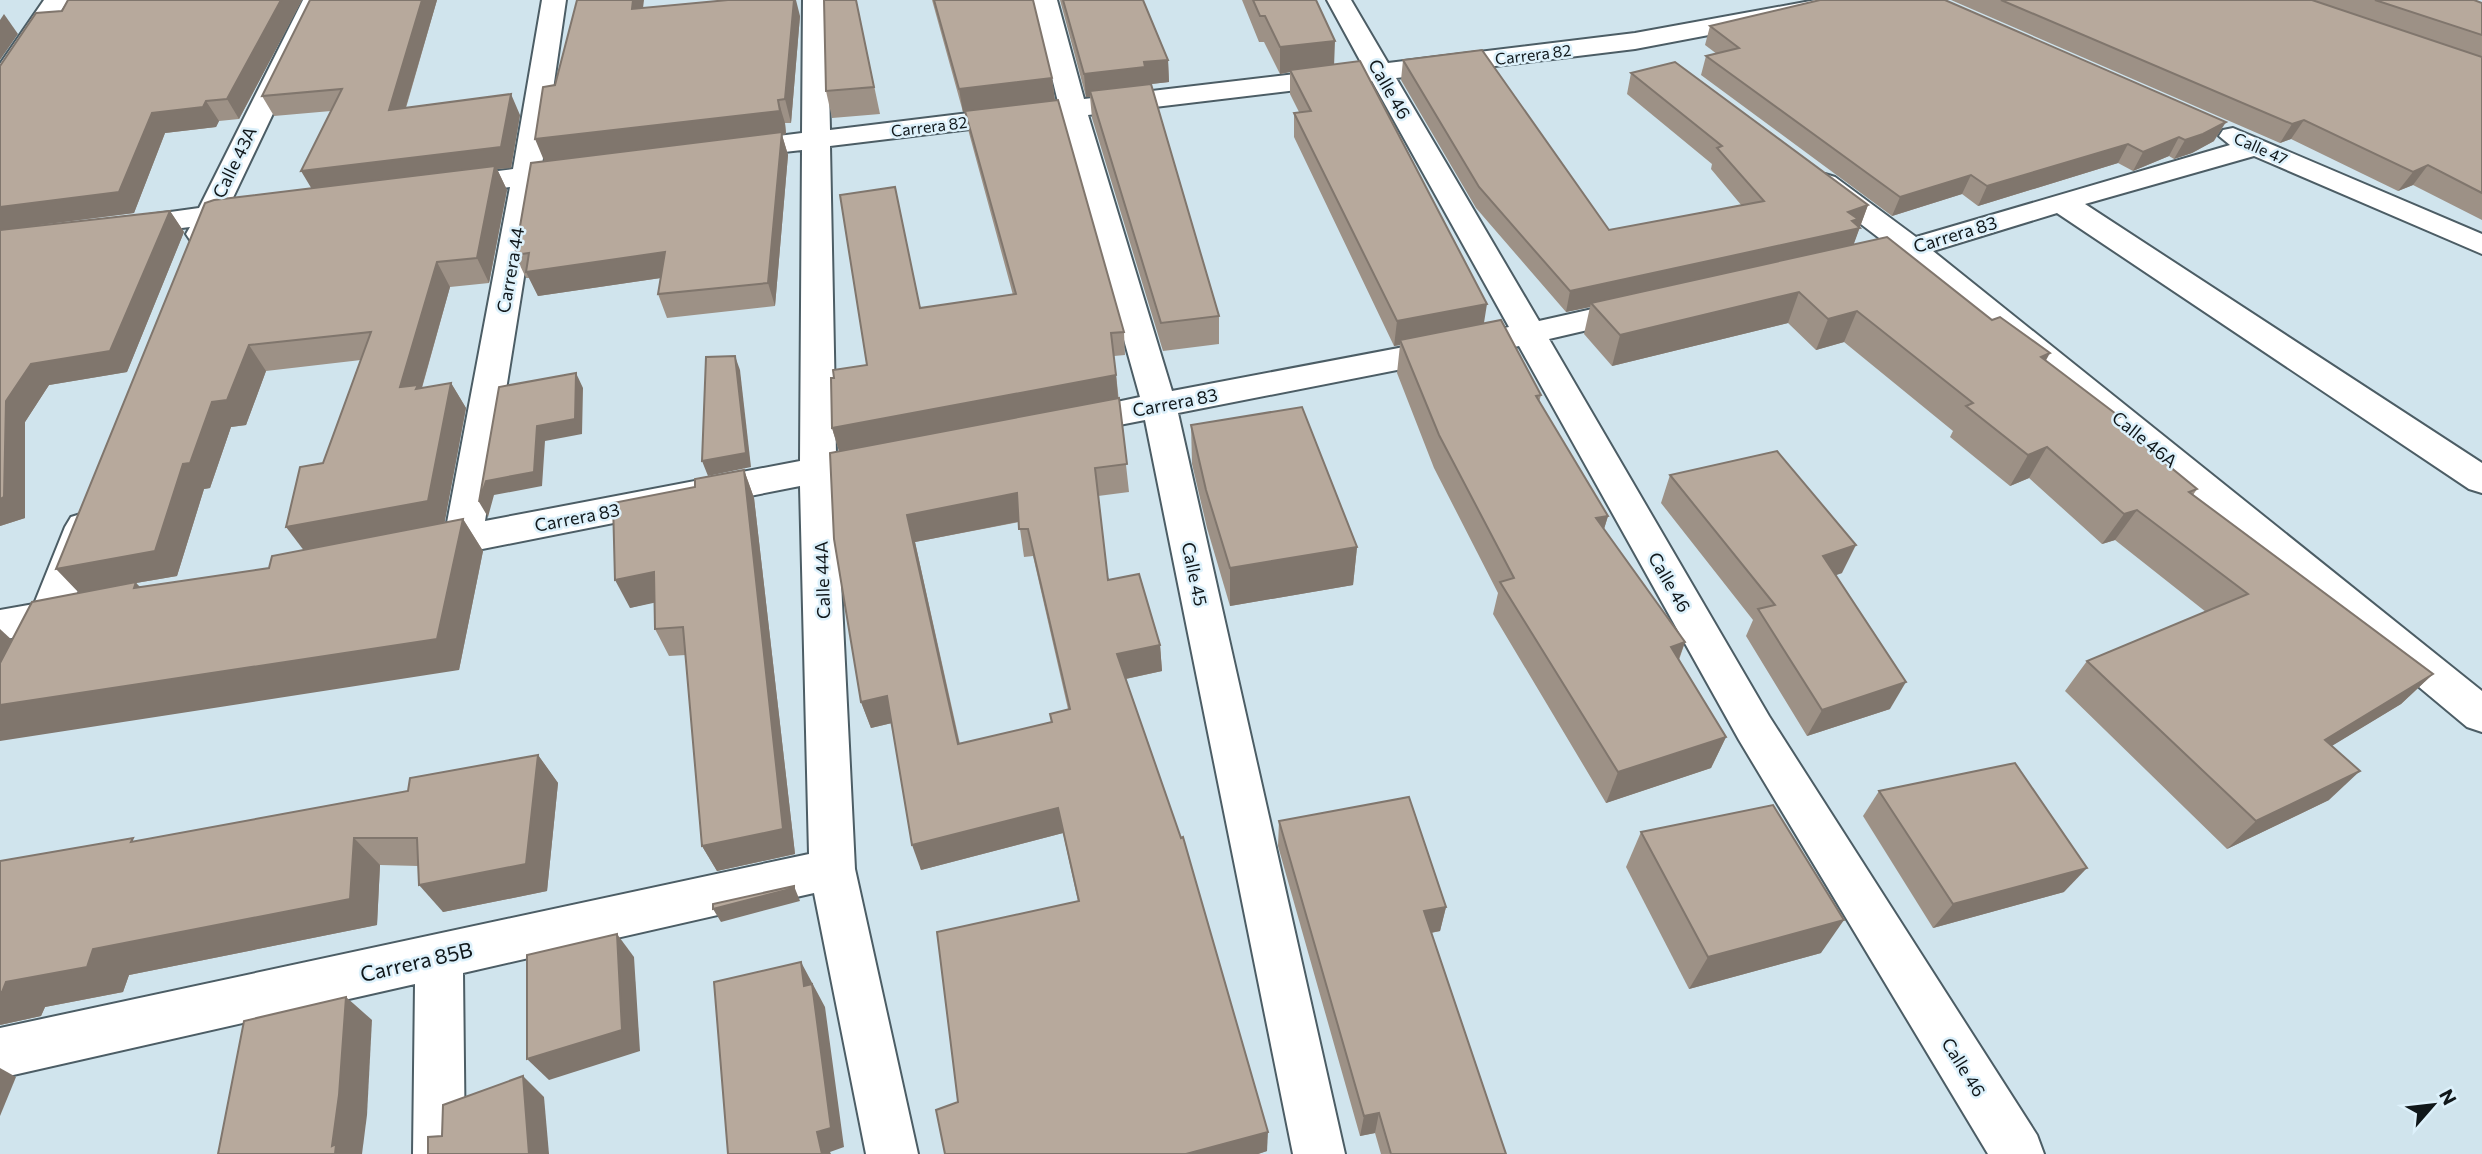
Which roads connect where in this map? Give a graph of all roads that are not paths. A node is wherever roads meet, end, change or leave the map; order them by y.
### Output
1 (56, 0) edge
2 (314, 0) edge
3 (554, 0) edge
4 (815, 0) edge
5 (1045, 0) edge
6 (1339, 0) edge
7 (1856, 0) edge
8 (1636, 41) junction
9 (1669, 66) edge
10 (1382, 73) junction
11 (0, 83) edge
12 (1073, 109) junction
13 (2208, 125) edge
14 (814, 140) junction
15 (2257, 146) junction
16 (704, 154) edge
17 (1801, 165) edge
18 (608, 166) edge
19 (526, 176) junction
20 (429, 188) edge
21 (2061, 202) junction
22 (277, 207) edge
23 (208, 216) junction
24 (97, 229) edge
25 (2482, 245) edge
26 (1912, 248) junction
27 (187, 268) edge
28 (1819, 269) edge
29 (1673, 301) edge
30 (1527, 334) junction
31 (1159, 405) junction
32 (1036, 429) edge
33 (914, 452) edge
34 (818, 471) junction
35 (2482, 480) edge
36 (94, 502) edge
37 (463, 539) junction
38 (396, 552) edge
39 (101, 608) edge
40 (48, 618) junction
41 (0, 625) edge
42 (0, 715) edge
43 (2482, 715) edge
44 (832, 869) junction
45 (439, 955) junction
46 (0, 1053) edge
47 (439, 1154) edge
48 (892, 1154) edge
49 (1319, 1154) edge
50 (2018, 1154) edge

1 - 11 street
2 - 23 street, Calle 43A
3 - 19 street, Carrera 44
4 - 14 street, Calle 44A
5 - 12 street, Calle 45
6 - 10 street, Calle 46
7 - 8 street, Carrera 82
8 - 9 street
8 - 10 street, Carrera 82
10 - 12 street, Carrera 82
10 - 30 street, Calle 46
12 - 14 street, Carrera 82
12 - 31 street, Calle 45
13 - 15 street, Calle 47
14 - 16 street, Carrera 82
14 - 34 street, Calle 44A
15 - 21 street, Carrera 83
15 - 25 street, Calle 47
17 - 26 street, Calle 46A
18 - 19 street
19 - 20 street
19 - 37 street, Carrera 44
21 - 26 street, Carrera 83
21 - 35 street
22 - 23 street
23 - 24 street
23 - 27 street, Calle 43A
26 - 28 street, Carrera 83
26 - 43 street, Calle 46A
29 - 30 street, Carrera 83
30 - 31 street, Carrera 83
30 - 50 street, Calle 46
31 - 32 street, Carrera 83
31 - 49 street, Calle 45
33 - 34 street, Carrera 83
34 - 37 street, Carrera 83
34 - 44 street, Calle 44A
36 - 40 street
37 - 38 street, Carrera 83
39 - 40 street
40 - 41 street
40 - 42 street
44 - 45 street, Carrera 85B
44 - 48 street, Calle 44A
45 - 46 street, Carrera 85B
45 - 47 street

